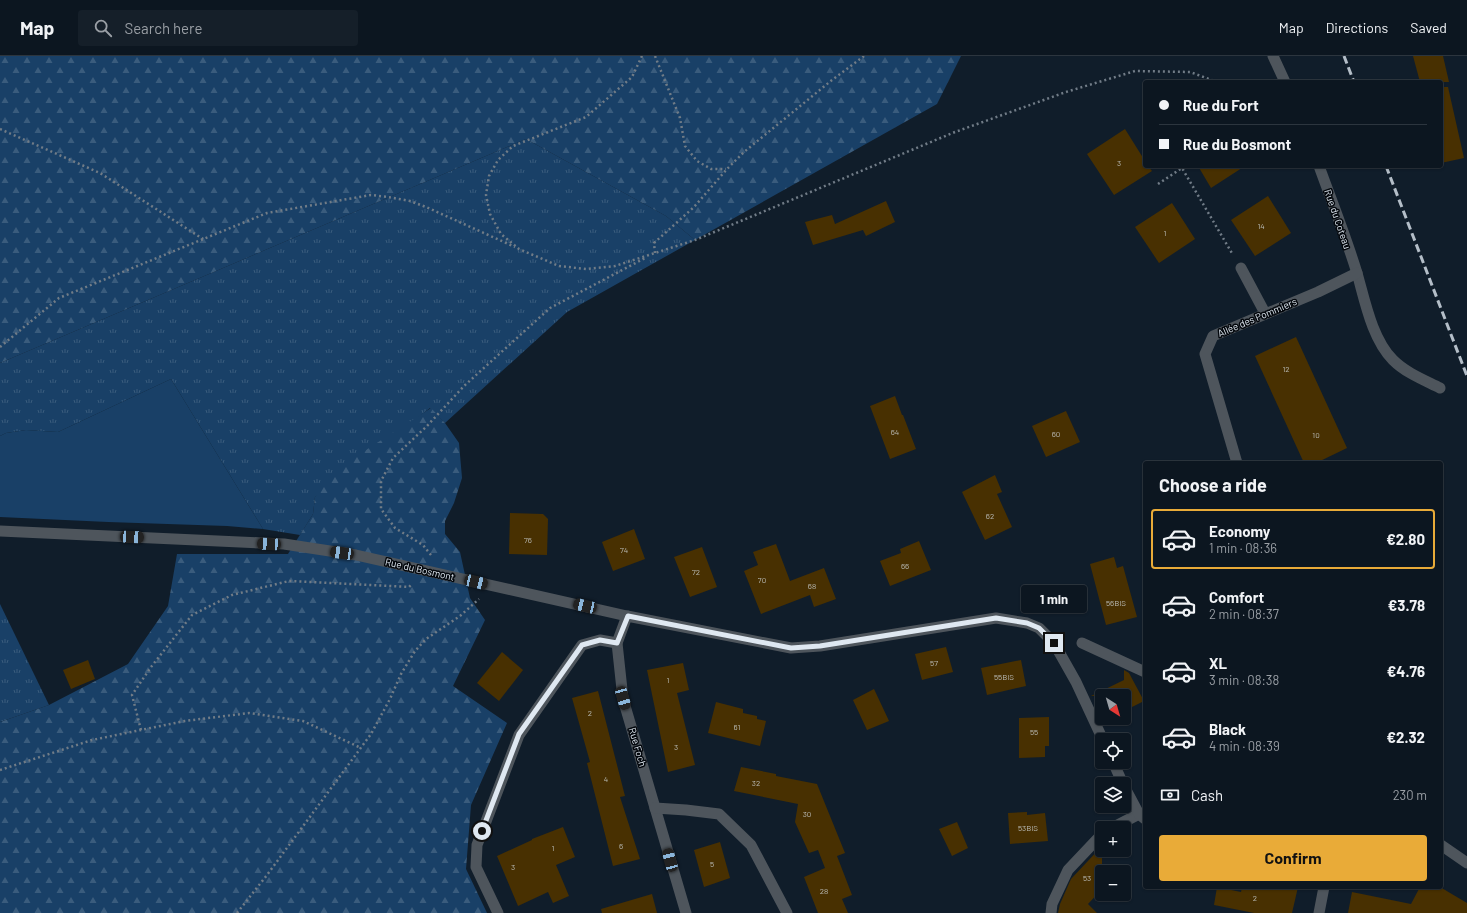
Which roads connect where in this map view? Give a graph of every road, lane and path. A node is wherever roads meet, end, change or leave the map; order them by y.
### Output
1 (642, 56) edge
2 (655, 56) edge
3 (864, 56) edge
4 (1273, 56) edge
5 (1212, 80) edge
6 (1284, 80) edge
7 (0, 129) edge
8 (1320, 168) edge
9 (727, 169) junction
10 (1158, 184) dead end
11 (204, 239) junction
12 (519, 249) junction
13 (655, 253) junction
14 (1241, 268) joint
15 (1357, 273) junction
16 (1265, 313) junction
17 (0, 347) edge
18 (1440, 388) dead end
19 (1236, 461) edge
20 (0, 531) edge
21 (430, 571) junction
22 (491, 585) junction
23 (628, 616) junction
24 (617, 643) junction
25 (1082, 643) dead end
26 (1143, 671) edge
27 (141, 730) junction
28 (1100, 733) edge
29 (361, 748) junction
30 (0, 770) edge
31 (1131, 797) edge
32 (655, 808) junction
33 (1142, 816) edge
34 (1130, 821) edge
35 (1095, 841) edge
36 (1443, 846) edge
37 (1467, 863) edge
38 (1324, 889) edge
39 (237, 913) edge
40 (498, 913) edge
41 (686, 913) edge
42 (787, 913) edge
43 (1051, 913) edge
44 (1319, 913) edge

1 - 12 path
2 - 9 path
3 - 9 path
4 - 6 street
5 - 13 path
7 - 11 path
8 - 15 street, Rue du Coteau
9 - 13 path
10 - 14 path
11 - 12 path
11 - 17 path
12 - 13 path
13 - 21 path
14 - 16 street
15 - 16 street, Allée des Pommiers
15 - 18 street, Rue du Coteau
16 - 19 street, Allée des Pommiers
20 - 21 street, Rue du Bosmont
21 - 22 street, Rue du Bosmont
21 - 27 path
22 - 23 street, Rue du Bosmont
22 - 29 path
23 - 24 street, Rue Foch
23 - 28 street, Rue du Bosmont
24 - 32 street, Rue Foch
24 - 40 street
25 - 26 street
27 - 29 path
27 - 30 path
29 - 39 path
31 - 33 street
32 - 41 street, Rue Foch
32 - 42 street
33 - 34 street
35 - 43 street
36 - 37 street
38 - 44 street

